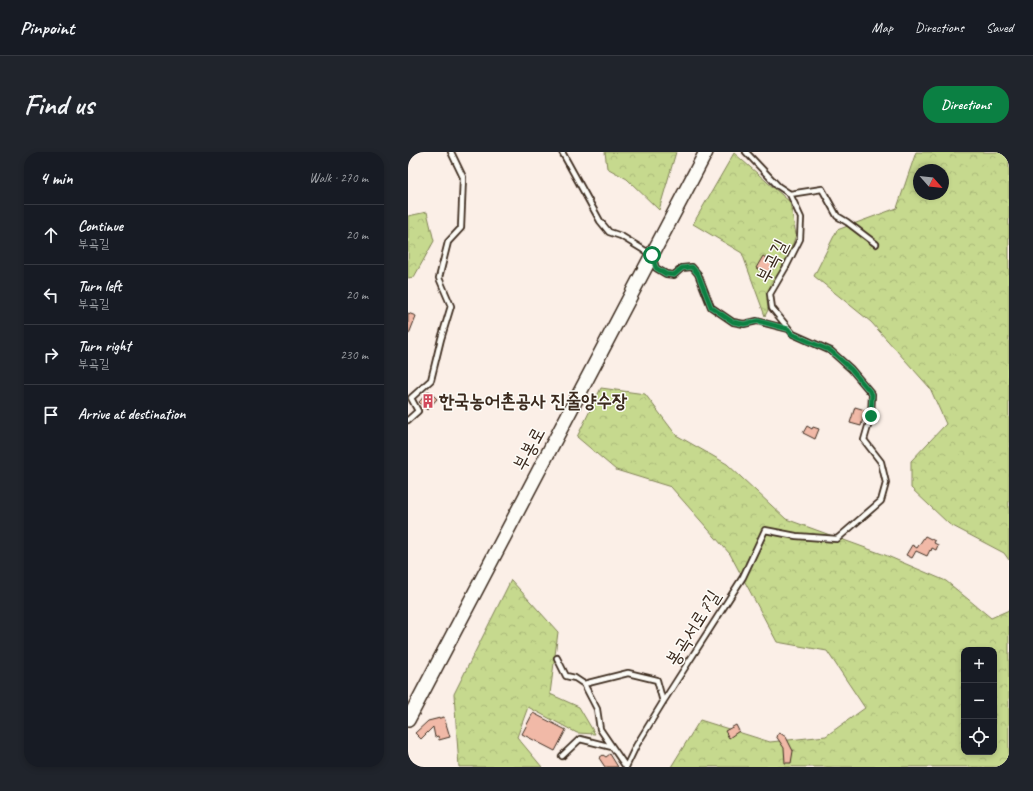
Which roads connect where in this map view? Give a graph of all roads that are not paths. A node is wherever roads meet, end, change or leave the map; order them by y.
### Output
1 (451, 152) edge
2 (562, 152) edge
3 (706, 152) edge
4 (746, 152) edge
5 (790, 194) junction
6 (876, 244) dead end
7 (652, 255) junction
8 (788, 329) junction
9 (408, 420) edge
10 (796, 536) joint
11 (557, 658) dead end
12 (584, 684) junction
13 (663, 702) junction
14 (408, 720) edge
15 (612, 747) junction
16 (562, 756) dead end
17 (626, 767) edge

1 - 9 lane
2 - 7 lane, 부곡길
3 - 7 street, 부봉로
4 - 5 lane
5 - 6 lane
5 - 8 lane, 부곡길
7 - 8 lane, 부곡길
7 - 14 street, 부봉로
8 - 10 lane, 부곡길
10 - 13 lane, 봉곡서로7길
11 - 12 lane
12 - 13 lane
12 - 15 lane
13 - 17 lane, 봉곡서로7길
15 - 16 lane
15 - 17 lane

